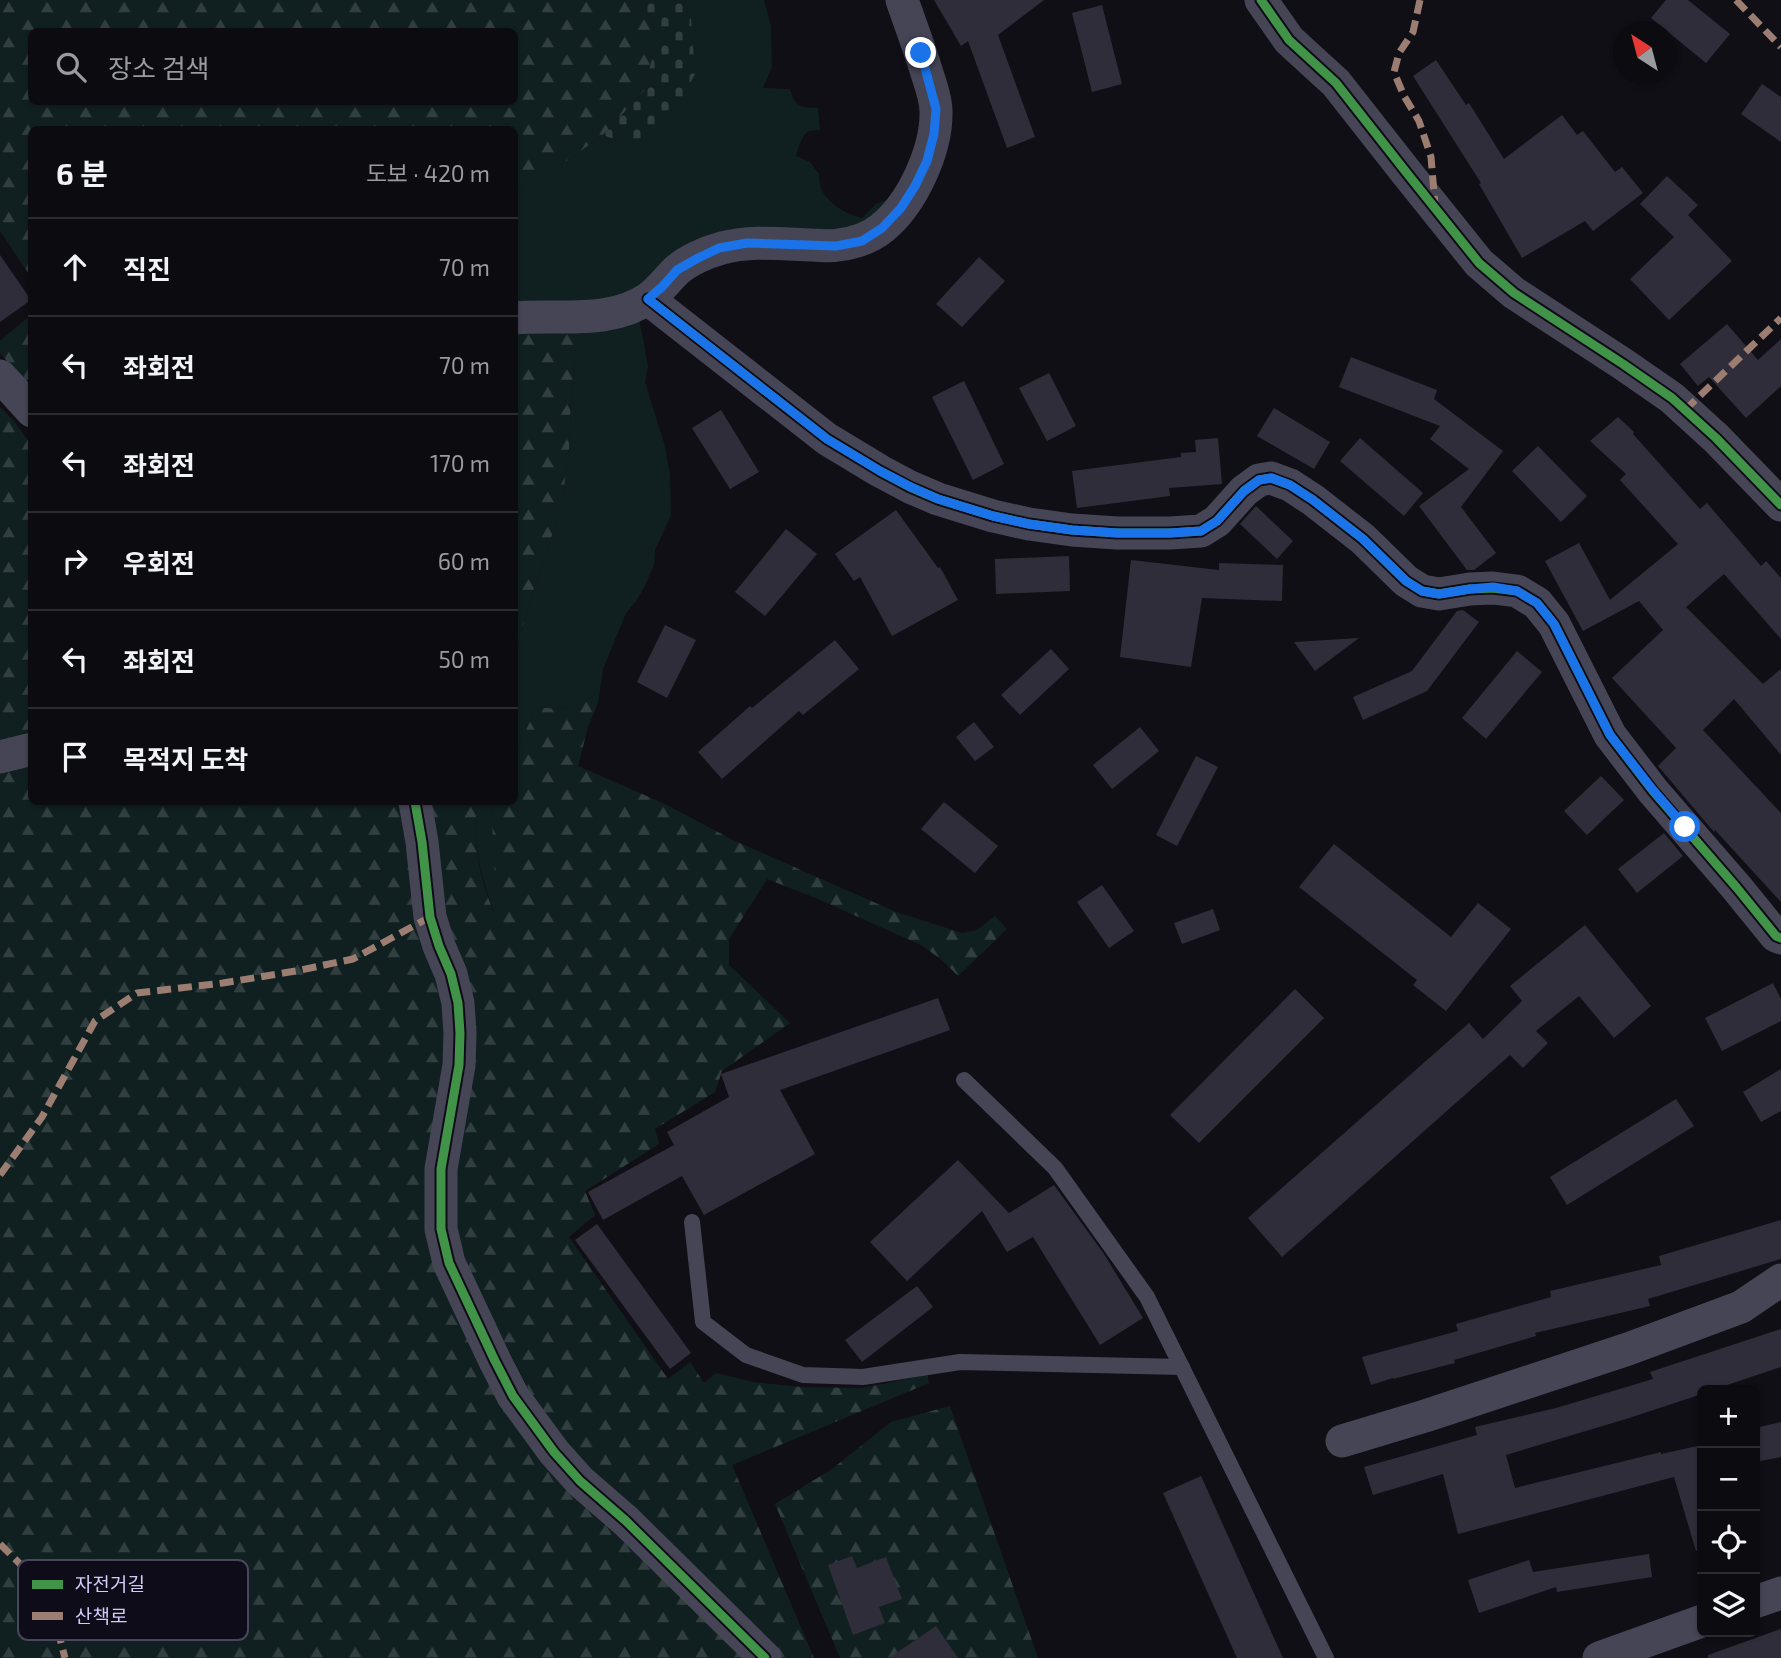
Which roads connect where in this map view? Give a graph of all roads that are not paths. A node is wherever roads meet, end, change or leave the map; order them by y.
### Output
1 (902, 0) edge
2 (1261, 0) edge
3 (648, 299) junction
4 (518, 318) edge
5 (0, 376) edge
6 (28, 407) edge
7 (1781, 505) edge
8 (28, 750) edge
9 (0, 757) edge
10 (416, 805) edge
11 (1781, 938) edge
12 (964, 1080) dead end
13 (692, 1222) dead end
14 (1781, 1280) edge
15 (1182, 1367) junction
16 (1342, 1441) dead end
17 (1781, 1593) edge
18 (1760, 1600) edge
19 (1697, 1623) edge
20 (765, 1658) edge
21 (1326, 1658) edge
22 (1599, 1658) edge

1 - 3 street
2 - 7 street
3 - 4 street
3 - 11 street
5 - 6 street
8 - 9 street
10 - 20 street
12 - 15 lane
13 - 15 lane
14 - 16 street
15 - 21 lane
17 - 18 street
19 - 22 street

